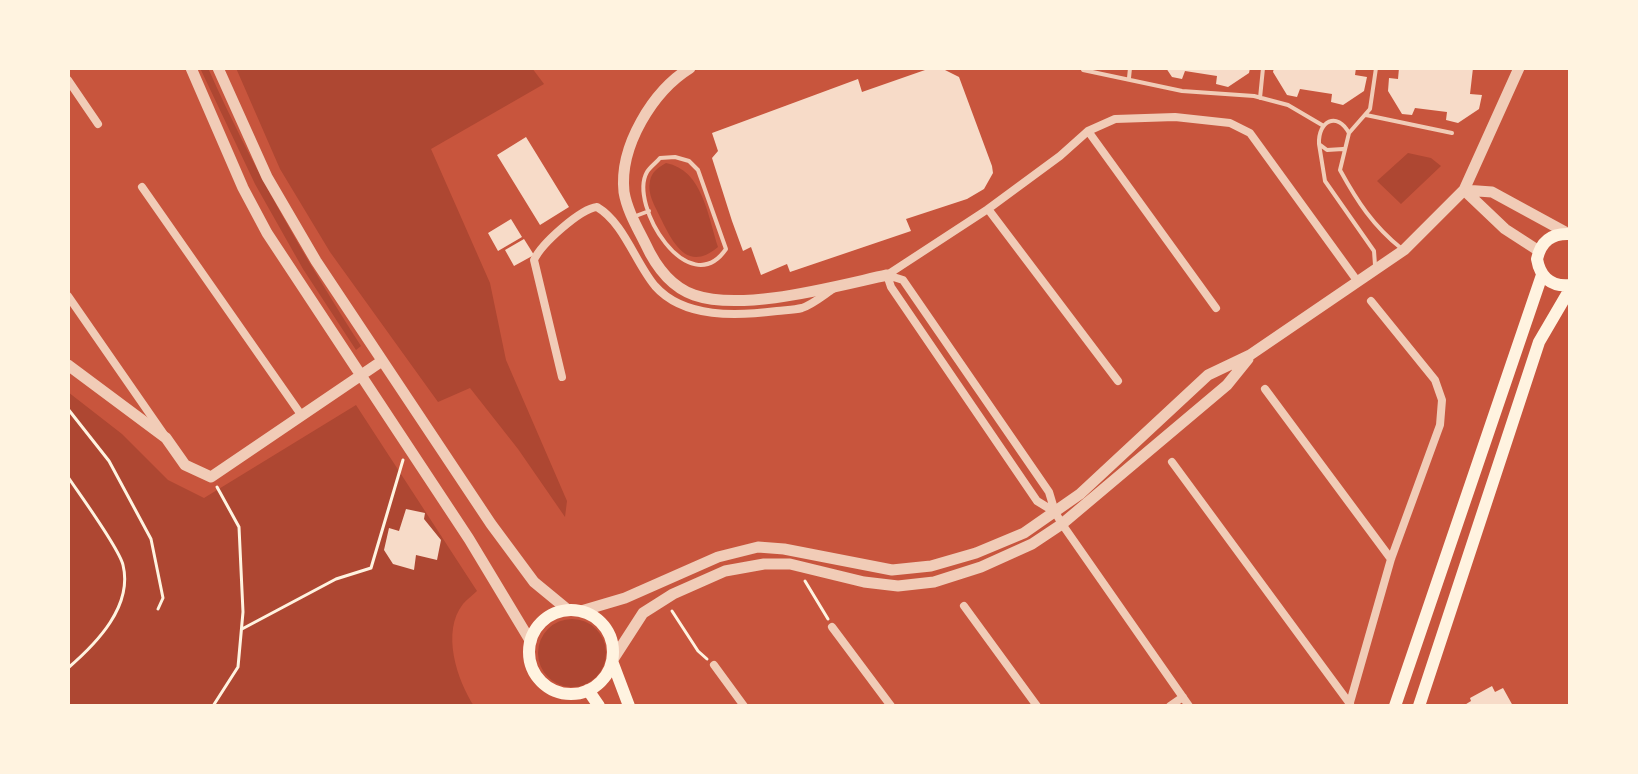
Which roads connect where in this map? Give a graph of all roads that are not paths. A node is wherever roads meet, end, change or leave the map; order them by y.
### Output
1 (191, 68) edge
2 (218, 68) edge
3 (690, 68) edge
4 (1130, 68) edge
5 (1263, 68) edge
6 (1376, 68) edge
7 (1519, 68) edge
8 (1083, 70) edge
9 (1129, 78) junction
10 (68, 80) edge
11 (1260, 98) junction
12 (1366, 115) junction
13 (98, 124) dead end
14 (1322, 125) junction
15 (1088, 131) junction
16 (1349, 133) junction
17 (1452, 133) dead end
18 (1319, 144) junction
19 (1343, 149) junction
20 (142, 187) dead end
21 (1464, 190) junction
22 (988, 209) junction
23 (649, 211) junction
24 (633, 217) junction
25 (1569, 234) edge
26 (664, 243) junction
27 (1404, 250) junction
28 (648, 251) junction
29 (1539, 251) junction
30 (1375, 271) junction
31 (887, 275) junction
32 (1542, 275) junction
33 (1358, 282) junction
34 (841, 285) junction
35 (1570, 287) edge
36 (68, 296) edge
37 (1371, 301) dead end
38 (1216, 308) dead end
39 (1250, 355) junction
40 (382, 361) junction
41 (68, 365) edge
42 (360, 376) junction
43 (562, 377) dead end
44 (1118, 381) dead end
45 (1265, 389) dead end
46 (302, 416) junction
47 (166, 438) junction
48 (1172, 462) dead end
49 (1055, 512) junction
50 (1062, 524) junction
51 (1391, 559) junction
52 (964, 606) dead end
53 (574, 610) junction
54 (832, 627) road end
55 (531, 642) junction
56 (612, 661) junction
57 (714, 665) road end
58 (588, 690) junction
59 (1183, 697) junction
60 (1350, 705) edge
61 (599, 706) edge
62 (629, 706) edge
63 (744, 706) edge
64 (891, 706) edge
65 (1037, 706) edge
66 (1170, 706) edge
67 (1189, 706) edge
68 (1395, 706) edge
69 (1419, 706) edge

1 - 42 street
2 - 40 street
3 - 24 street
4 - 9 lane
5 - 11 lane
6 - 12 lane
7 - 21 street
8 - 9 lane
9 - 11 lane
10 - 13 street
11 - 14 lane
12 - 16 lane
12 - 17 lane
14 - 16 lane
14 - 18 lane
15 - 22 street
15 - 33 street
15 - 38 street
16 - 19 lane
18 - 19 lane
18 - 30 lane
19 - 27 lane
20 - 46 street
21 - 25 street
21 - 27 street
21 - 29 street
22 - 31 street
22 - 44 street
23 - 24 lane
23 - 26 lane
23 - 26 lane
24 - 28 street
25 - 29 main road
26 - 28 lane
27 - 30 street
28 - 34 street
29 - 32 main road
30 - 33 street
31 - 34 street
31 - 49 street
31 - 49 street
32 - 35 main road
32 - 68 main road
33 - 39 street
34 - 43 street
35 - 69 main road
36 - 47 street
37 - 51 street
39 - 49 street
39 - 50 street
40 - 42 street
40 - 53 street
41 - 47 street
42 - 46 street
42 - 55 street
45 - 51 street
46 - 47 street
48 - 60 street
49 - 50 street
49 - 53 street
50 - 56 street
50 - 59 street
51 - 60 street
52 - 65 street
53 - 55 main road
53 - 56 main road
54 - 64 street
55 - 58 main road
56 - 58 main road
56 - 62 main road
57 - 63 street
58 - 61 main road
59 - 66 street
59 - 67 street

